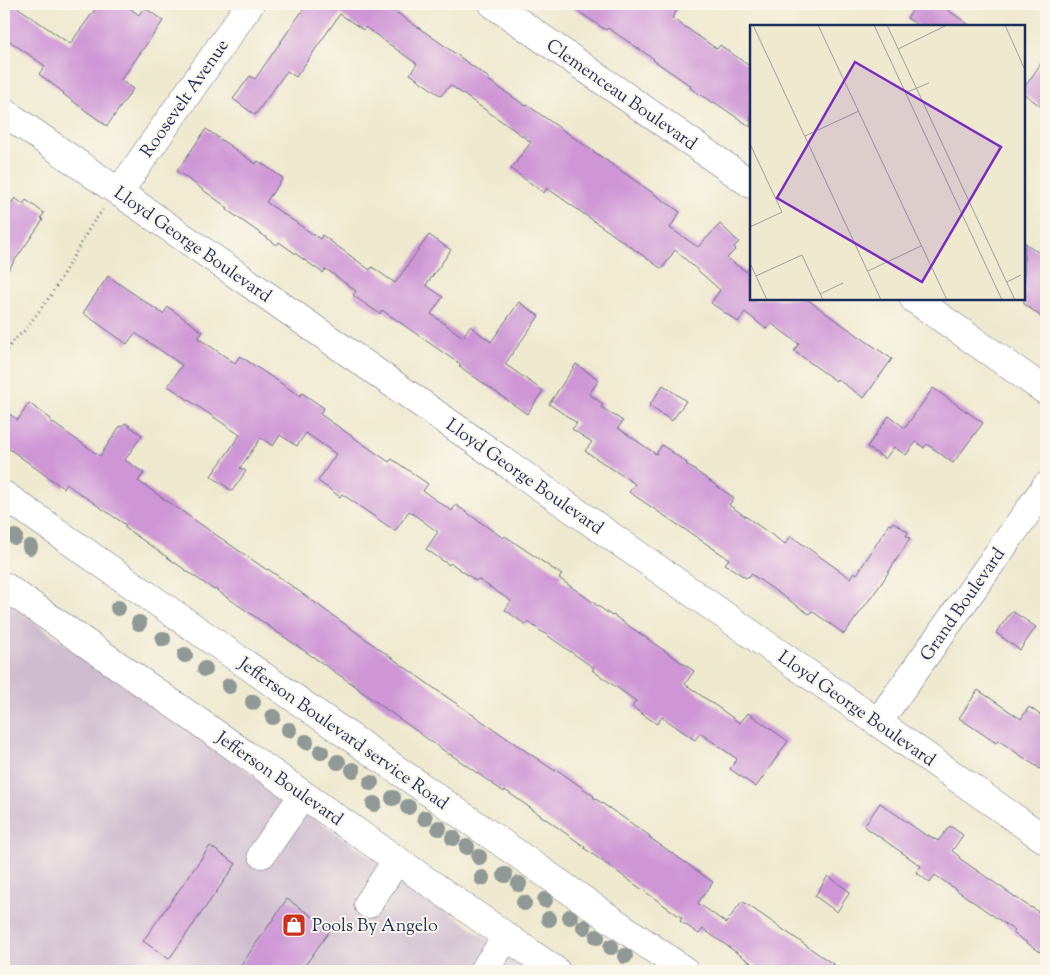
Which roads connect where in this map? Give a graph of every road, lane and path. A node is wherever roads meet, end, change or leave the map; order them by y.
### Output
1 (250, 4) edge
2 (494, 4) edge
3 (4, 112) edge
4 (750, 183) edge
5 (113, 199) junction
6 (915, 300) edge
7 (4, 354) edge
8 (1046, 391) edge
9 (1046, 486) edge
10 (4, 495) edge
11 (4, 586) edge
12 (878, 722) junction
13 (303, 795) junction
14 (1046, 840) edge
15 (262, 854) dead end
16 (397, 860) junction
17 (368, 904) dead end
18 (507, 937) junction
19 (483, 971) edge
20 (556, 971) edge
21 (683, 971) edge

1 - 5 street, Roosevelt Avenue
2 - 4 street, Clemenceau Boulevard
3 - 5 street, Lloyd George Boulevard
5 - 7 path
5 - 12 street, Lloyd George Boulevard
6 - 8 street
9 - 12 street, Grand Boulevard
10 - 21 street, Jefferson Boulevard service Road
11 - 13 street, Jefferson Boulevard
12 - 14 street, Lloyd George Boulevard
13 - 15 street
13 - 16 street, Jefferson Boulevard
16 - 17 street
16 - 18 street, Jefferson Boulevard
18 - 19 street
18 - 20 street, Jefferson Boulevard

